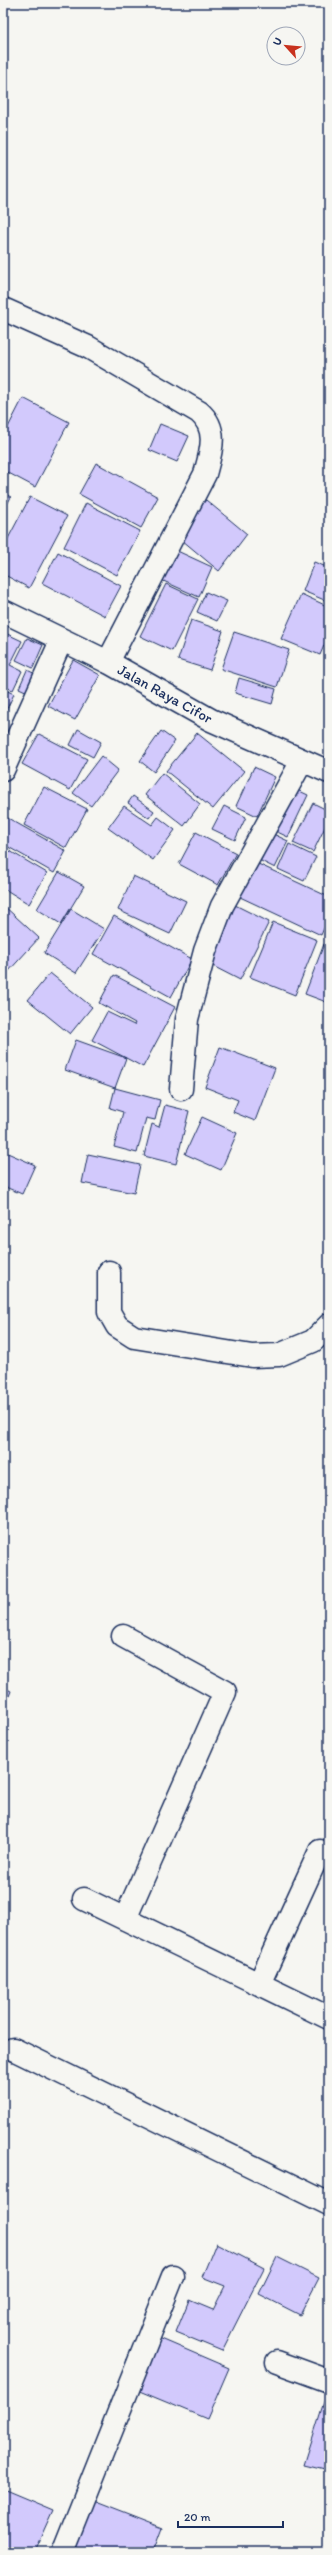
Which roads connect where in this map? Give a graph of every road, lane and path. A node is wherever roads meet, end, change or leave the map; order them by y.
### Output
1 (3, 309) edge
2 (3, 611) edge
3 (61, 641) junction
4 (108, 662) junction
5 (302, 761) junction
6 (3, 770) edge
7 (329, 772) edge
8 (181, 1089) dead end
9 (109, 1272) dead end
10 (329, 1325) edge
11 (123, 1636) dead end
12 (320, 1851) dead end
13 (84, 1899) dead end
14 (125, 1919) junction
15 (259, 1984) junction
16 (329, 2018) edge
17 (13, 2049) dead end
18 (329, 2204) edge
19 (173, 2276) dead end
20 (277, 2362) dead end
21 (329, 2382) edge
22 (63, 2552) edge

1 - 4 street
2 - 3 street, Jalan Raya Cifor
3 - 4 street, Jalan Raya Cifor
3 - 6 street
4 - 5 street, Jalan Raya Cifor
5 - 7 street, Jalan Raya Cifor
5 - 8 street
9 - 10 street
11 - 14 street
12 - 15 street
13 - 14 street
14 - 15 street
15 - 16 street
17 - 18 street
19 - 22 street
20 - 21 street

